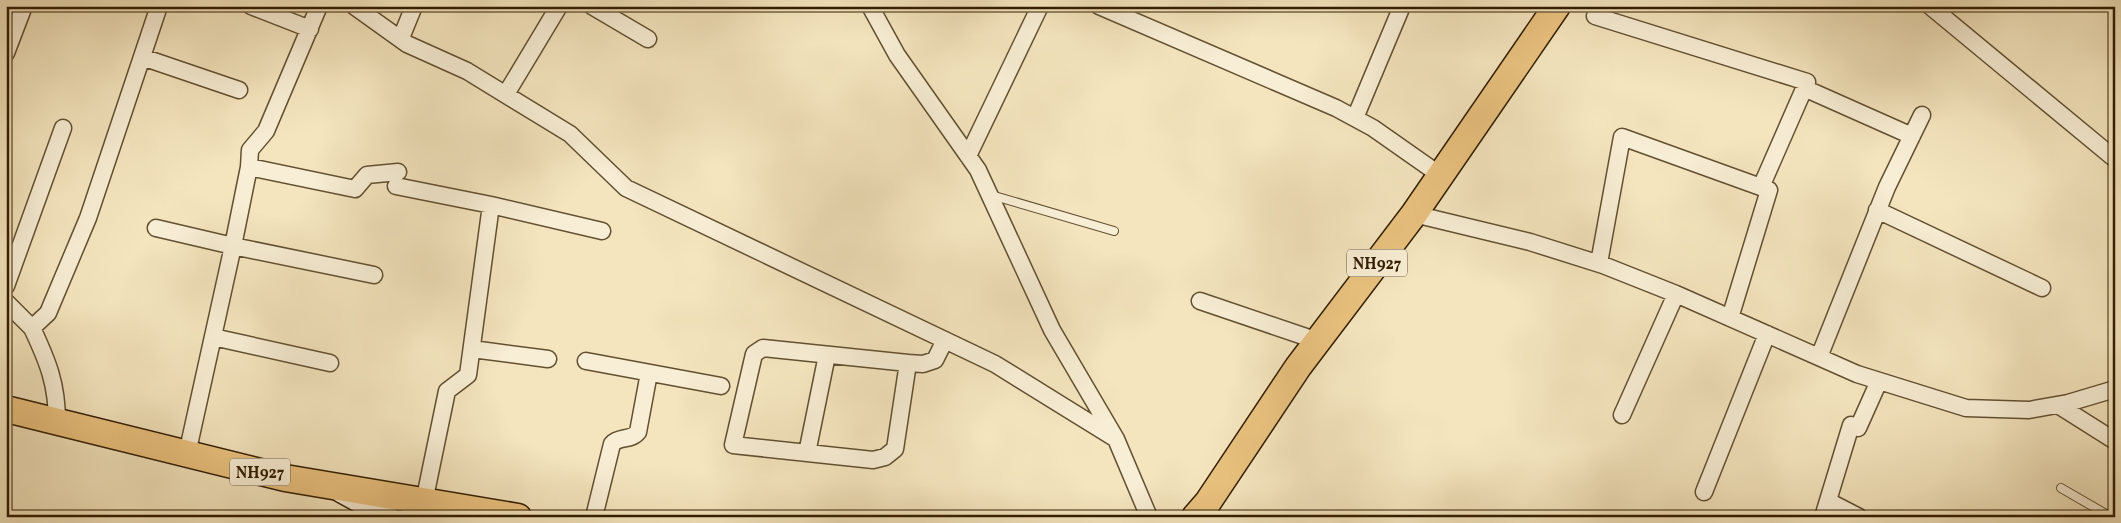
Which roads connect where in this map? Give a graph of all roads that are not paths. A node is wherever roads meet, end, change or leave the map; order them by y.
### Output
1 (24, 6) edge
2 (159, 6) edge
3 (251, 6) edge
4 (319, 6) edge
5 (354, 6) edge
6 (414, 6) edge
7 (559, 6) edge
8 (592, 6) edge
9 (870, 6) edge
10 (1040, 6) edge
11 (1099, 6) edge
12 (1402, 6) edge
13 (1557, 6) edge
14 (1930, 6) edge
15 (1595, 16) dead end
16 (310, 29) junction
17 (401, 38) junction
18 (648, 39) dead end
19 (6, 53) edge
20 (142, 58) junction
21 (1804, 88) junction
22 (239, 90) dead end
23 (506, 94) junction
24 (1922, 115) dead end
25 (1355, 118) junction
26 (63, 128) dead end
27 (1912, 136) junction
28 (968, 156) junction
29 (2115, 159) edge
30 (249, 167) junction
31 (1440, 175) junction
32 (1761, 187) junction
33 (989, 194) junction
34 (491, 205) junction
35 (1877, 210) junction
36 (1414, 214) junction
37 (156, 228) dead end
38 (602, 231) dead end
39 (1114, 231) dead end
40 (233, 246) junction
41 (1599, 263) junction
42 (374, 275) dead end
43 (6, 286) edge
44 (2042, 288) dead end
45 (1676, 294) junction
46 (1200, 301) dead end
47 (6, 302) edge
48 (1730, 318) junction
49 (32, 328) junction
50 (1767, 334) junction
51 (213, 337) junction
52 (945, 340) junction
53 (1318, 341) junction
54 (472, 349) junction
55 (827, 354) junction
56 (1819, 357) junction
57 (548, 359) dead end
58 (586, 361) dead end
59 (330, 363) dead end
60 (908, 363) junction
61 (649, 373) junction
62 (1879, 381) junction
63 (722, 386) dead end
64 (2115, 389) edge
65 (2058, 405) junction
66 (6, 409) edge
67 (1622, 415) dead end
68 (57, 422) junction
69 (1116, 439) junction
70 (2115, 441) edge
71 (807, 453) junction
72 (187, 454) junction
73 (335, 488) junction
74 (2061, 488) dead end
75 (1704, 492) dead end
76 (424, 502) junction
77 (1826, 509) edge
78 (388, 517) edge
79 (518, 517) edge
80 (594, 517) edge
81 (1148, 517) edge
82 (1195, 517) edge
83 (1859, 517) edge
84 (2111, 517) edge

1 - 19 street
2 - 20 street
3 - 16 street
4 - 16 street
5 - 17 street
6 - 17 street
7 - 23 street
8 - 18 street
9 - 28 street
10 - 28 street
11 - 25 street
12 - 25 street
13 - 31 highway, NH927
14 - 29 street
15 - 21 street
16 - 30 street
17 - 23 street
20 - 22 street
20 - 49 street
21 - 27 street
21 - 32 street
23 - 52 street
24 - 27 street
25 - 31 street
26 - 43 street
27 - 35 street
28 - 33 street
30 - 34 street
30 - 40 street
31 - 36 highway, NH927
32 - 41 street
32 - 48 street
33 - 39 lane
33 - 69 street
34 - 38 street
34 - 54 street
35 - 44 street
35 - 56 street
36 - 41 street
36 - 53 highway, NH927
37 - 40 street
40 - 42 street
40 - 51 street
41 - 45 street
45 - 48 street
45 - 67 street
46 - 53 street
47 - 49 street
48 - 50 street
49 - 68 street
50 - 56 street
50 - 75 street
51 - 59 street
51 - 72 street
52 - 60 street
52 - 69 street
53 - 82 highway, NH927
54 - 57 street
54 - 76 street
55 - 60 street
55 - 71 street
55 - 71 street
56 - 62 street
58 - 61 street
60 - 71 street
61 - 63 street
61 - 80 street
62 - 65 street
62 - 77 street
64 - 65 street
65 - 70 street
66 - 68 highway, NH927
68 - 72 highway, NH927
69 - 81 street
72 - 73 highway, NH927
73 - 76 highway, NH927
73 - 78 main road
74 - 84 lane
76 - 79 highway, NH927
77 - 83 street

